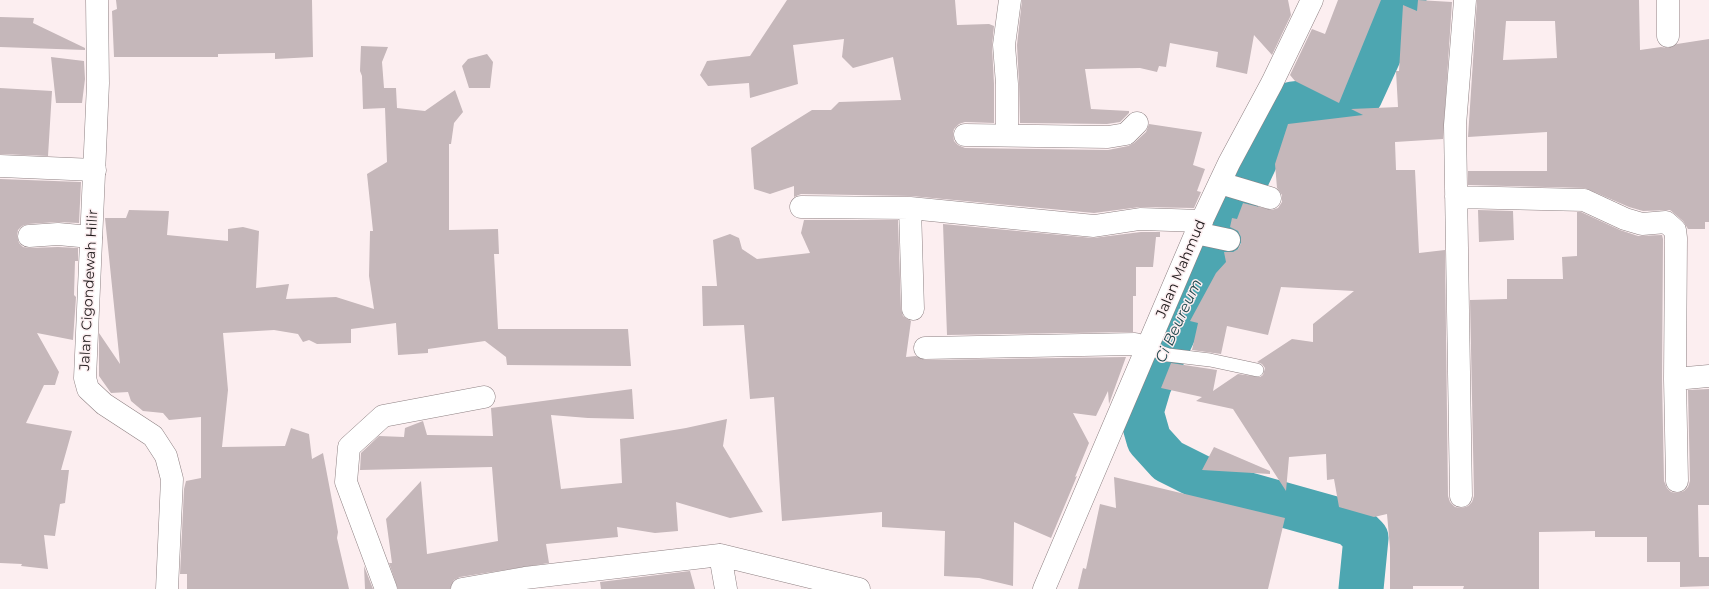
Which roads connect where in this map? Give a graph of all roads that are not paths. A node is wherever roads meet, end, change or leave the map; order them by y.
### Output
1 (97, 0) edge
2 (1010, 0) edge
3 (1312, 0) edge
4 (1465, 0) edge
5 (1668, 0) edge
6 (1668, 36) dead end
7 (1137, 123) dead end
8 (1007, 134) junction
9 (965, 135) dead end
10 (0, 166) edge
11 (95, 170) junction
12 (1456, 196) junction
13 (801, 207) dead end
14 (910, 208) junction
15 (1209, 233) junction
16 (29, 236) dead end
17 (91, 237) junction
18 (913, 309) dead end
19 (925, 348) dead end
20 (1150, 349) junction
21 (1257, 370) dead end
22 (1709, 376) edge
23 (1675, 378) junction
24 (484, 397) dead end
25 (1677, 481) dead end
26 (1461, 496) dead end
27 (720, 555) junction
28 (167, 589) edge
29 (386, 589) edge
30 (462, 589) edge
31 (726, 589) edge
32 (859, 589) edge
33 (1044, 589) edge

1 - 11 street, Jalan Cigondewah Hilir
2 - 8 street
3 - 15 street, Jalan Mahmud
4 - 12 street
5 - 6 street
7 - 8 street
8 - 9 street
10 - 11 street
11 - 17 street, Jalan Cigondewah Hilir
12 - 23 street
12 - 26 street
13 - 14 street
14 - 15 street
14 - 18 street
15 - 20 street, Jalan Mahmud
16 - 17 street
17 - 28 street, Jalan Cigondewah Hilir
19 - 20 street
20 - 21 lane
20 - 33 street, Jalan Mahmud
22 - 23 street
23 - 25 street
24 - 29 street
27 - 30 street
27 - 31 street
27 - 32 street

